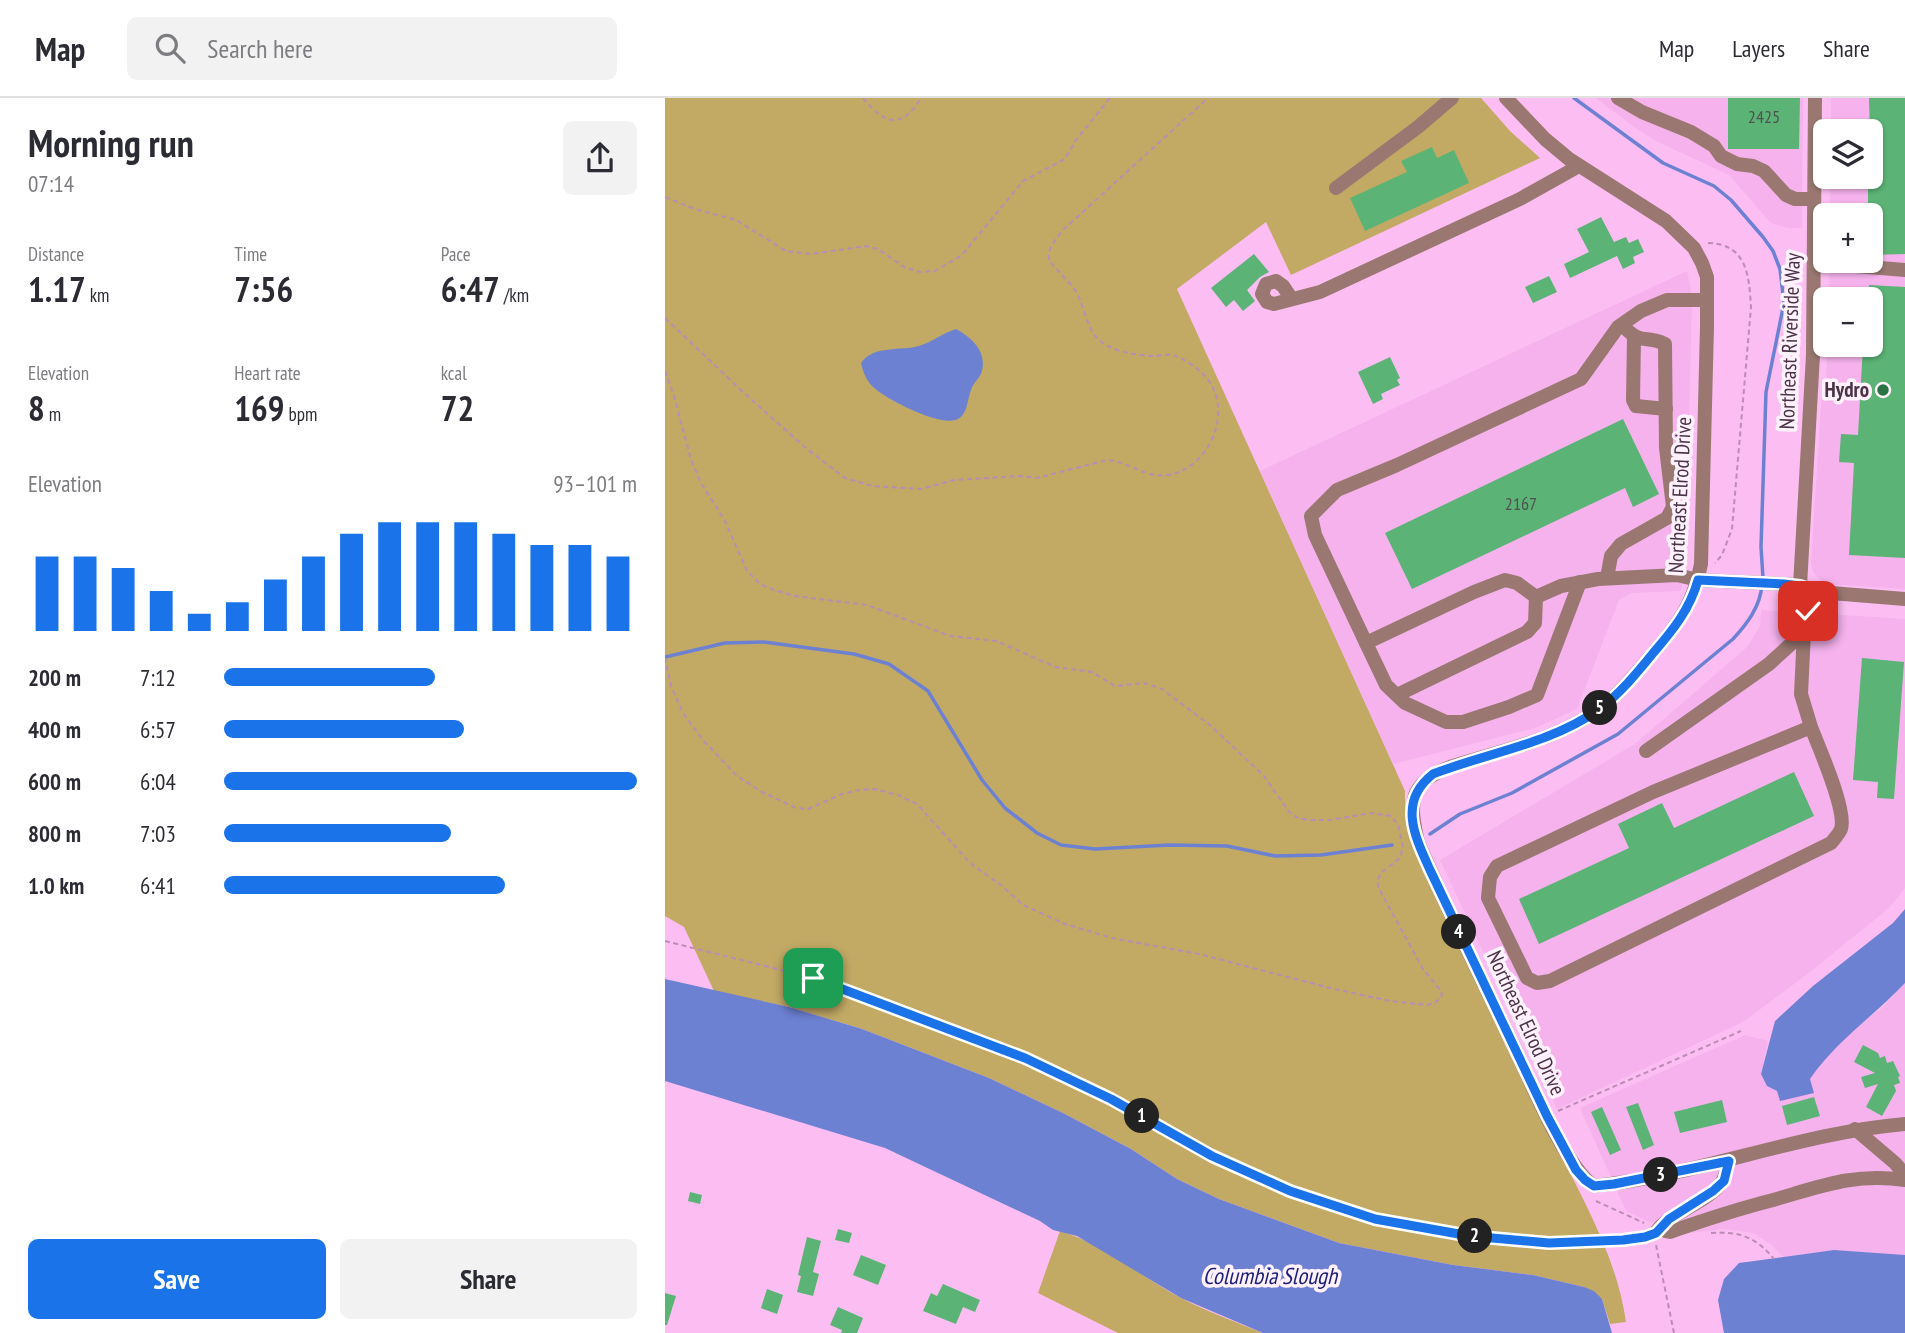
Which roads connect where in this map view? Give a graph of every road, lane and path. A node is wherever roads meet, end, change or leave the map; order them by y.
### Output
1 (863, 98) edge
2 (921, 98) edge
3 (1110, 98) edge
4 (1208, 98) edge
5 (1506, 98) edge
6 (1618, 98) edge
7 (1815, 98) edge
8 (1446, 99) edge
9 (1579, 166) junction
10 (1336, 188) dead end
11 (665, 197) edge
12 (1814, 199) junction
13 (1814, 203) edge
14 (1694, 248) junction
15 (1883, 268) edge
16 (1905, 270) edge
17 (1814, 273) edge
18 (1291, 298) dead end
19 (1706, 300) junction
20 (665, 318) edge
21 (1622, 325) junction
22 (1634, 337) junction
23 (665, 371) edge
24 (1666, 409) junction
25 (1715, 563) dead end
26 (1607, 578) junction
27 (1698, 580) junction
28 (1580, 582) junction
29 (1800, 586) junction
30 (1819, 592) junction
31 (1536, 597) junction
32 (1905, 599) edge
33 (1804, 632) junction
34 (1366, 643) junction
35 (665, 658) edge
36 (1397, 695) junction
37 (1811, 727) junction
38 (1646, 751) dead end
39 (665, 941) edge
40 (1741, 1031) dead end
41 (1547, 1116) junction
42 (1905, 1124) edge
43 (1855, 1129) junction
44 (1729, 1161) junction
45 (1905, 1177) edge
46 (1596, 1202) dead end
47 (1658, 1230) junction
48 (1710, 1233) dead end
49 (1774, 1259) dead end
50 (1674, 1333) edge

1 - 2 path
3 - 11 path
4 - 20 path
5 - 9 street, Northeast Elrod Drive
6 - 12 street
7 - 12 street, Northeast Riverside Way
8 - 10 street
9 - 14 street, Northeast Elrod Drive
9 - 18 street
12 - 13 street, Northeast Riverside Way
14 - 19 street, Northeast Elrod Drive
14 - 25 path
15 - 16 street
17 - 29 street, Northeast Riverside Way
19 - 21 street
19 - 27 street, Northeast Elrod Drive
21 - 22 street
21 - 34 street
22 - 24 street
22 - 24 street
23 - 35 path
24 - 26 street
26 - 27 street
26 - 28 street
27 - 29 street
27 - 41 street, Northeast Elrod Drive
28 - 31 street
28 - 36 street
29 - 30 street
30 - 32 street
30 - 33 street
31 - 34 street
31 - 36 street
33 - 37 street
33 - 38 street
34 - 36 street
37 - 37 street
39 - 47 path
40 - 41 path
41 - 44 street, Northeast Elrod Drive
42 - 43 street
43 - 44 street
43 - 45 street
44 - 47 street
45 - 47 street
46 - 47 path
47 - 50 path
48 - 49 path

